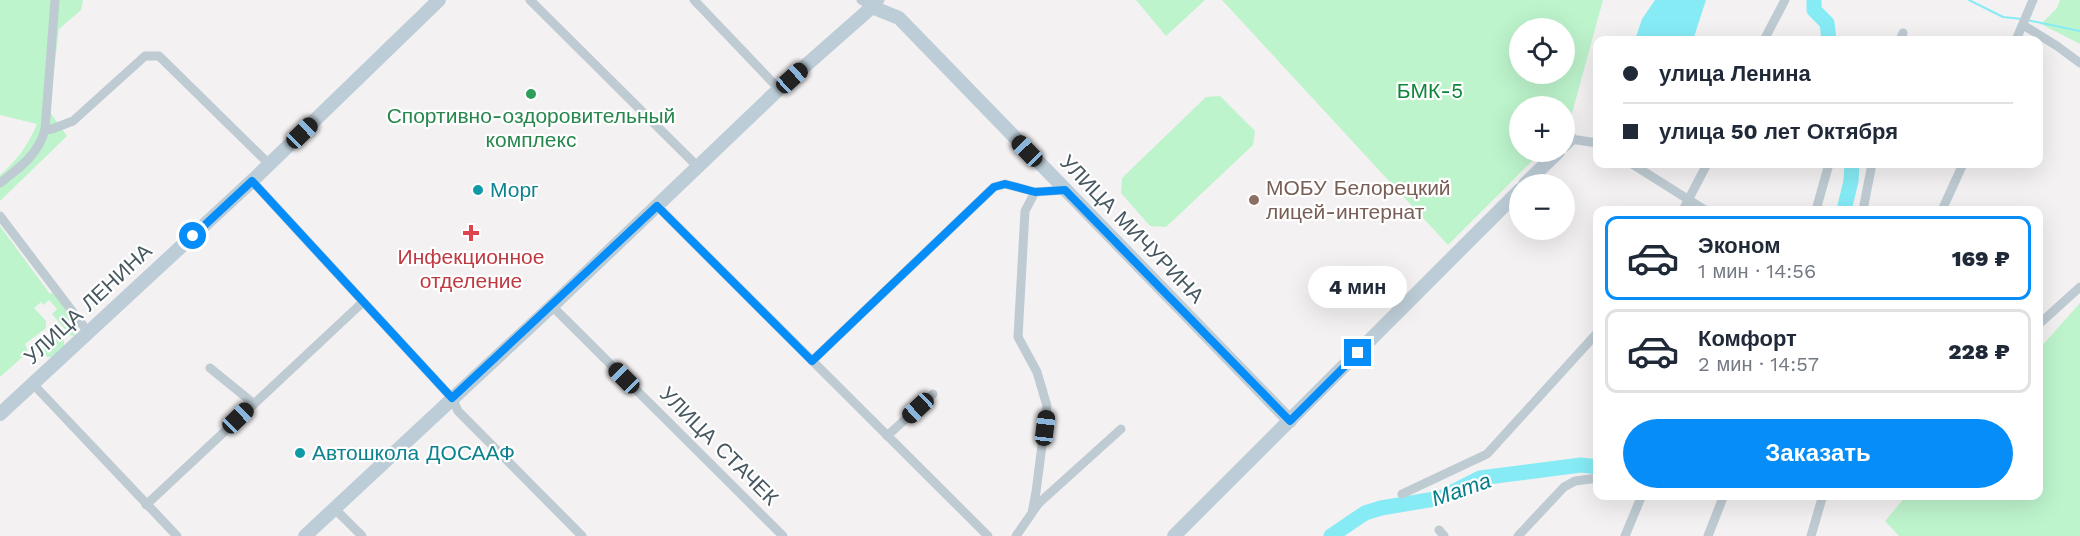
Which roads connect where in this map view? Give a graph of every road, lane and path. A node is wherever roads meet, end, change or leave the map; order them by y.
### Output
1 (55, 0) edge
2 (439, 0) edge
3 (530, 0) edge
4 (694, 0) edge
5 (1785, 0) edge
6 (2033, 0) edge
7 (871, 2) edge
8 (2023, 25) junction
9 (1766, 36) edge
10 (2018, 36) edge
11 (2040, 36) edge
12 (2043, 38) edge
13 (2080, 63) edge
14 (779, 89) junction
15 (45, 130) junction
16 (1575, 142) edge
17 (1593, 143) edge
18 (1548, 162) edge
19 (269, 164) junction
20 (698, 167) junction
21 (1638, 168) edge
22 (1705, 168) edge
23 (1828, 168) edge
24 (1871, 168) edge
25 (1960, 168) edge
26 (1535, 174) edge
27 (252, 181) junction
28 (0, 183) edge
29 (1065, 190) junction
30 (1035, 192) junction
31 (1509, 201) edge
32 (1689, 201) junction
33 (657, 206) junction
34 (1686, 206) edge
35 (1698, 206) edge
36 (1817, 206) edge
37 (1864, 206) edge
38 (1944, 206) edge
39 (0, 216) edge
40 (2080, 287) edge
41 (363, 302) junction
42 (552, 306) junction
43 (2043, 320) edge
44 (88, 332) junction
45 (1593, 337) edge
46 (812, 361) junction
47 (210, 368) dead end
48 (33, 384) junction
49 (933, 394) dead end
50 (452, 398) junction
51 (253, 403) junction
52 (0, 414) edge
53 (1290, 421) junction
54 (1122, 429) dead end
55 (887, 436) junction
56 (1593, 479) edge
57 (1402, 494) dead end
58 (1640, 500) edge
59 (1722, 500) edge
60 (1822, 500) edge
61 (146, 505) junction
62 (334, 508) junction
63 (1032, 513) junction
64 (177, 536) edge
65 (305, 536) edge
66 (362, 536) edge
67 (582, 536) edge
68 (783, 536) edge
69 (988, 536) edge
70 (1016, 536) edge
71 (1174, 536) edge
72 (1518, 536) edge
73 (1625, 536) edge
74 (1708, 536) edge
75 (1811, 536) edge

1 - 15 street
2 - 19 street, УЛИЦА ЛЕНИНА
3 - 20 street
4 - 14 street
5 - 9 street
6 - 8 street
7 - 14 street
7 - 29 street, УЛИЦА МИЧУРИНА
8 - 10 street
8 - 11 street
12 - 13 street
14 - 20 street
15 - 19 street
15 - 28 street
16 - 17 street
18 - 26 street
19 - 27 street, УЛИЦА ЛЕНИНА
20 - 33 street
21 - 32 street
22 - 32 street
23 - 36 street
24 - 37 street
25 - 38 street
27 - 41 street
27 - 44 street, УЛИЦА ЛЕНИНА
29 - 30 street
29 - 53 street, УЛИЦА МИЧУРИНА
30 - 46 street
30 - 63 street
31 - 53 street
32 - 34 street
32 - 35 street
33 - 42 street
33 - 46 street
39 - 44 street
40 - 43 street
41 - 50 street
41 - 51 street
42 - 50 street
42 - 68 street, УЛИЦА СТАЧЕК
44 - 48 street, УЛИЦА ЛЕНИНА
45 - 57 street
46 - 55 street
47 - 51 street
48 - 52 street, УЛИЦА ЛЕНИНА
48 - 61 street
49 - 55 street
50 - 62 street
50 - 67 street
51 - 61 street
53 - 71 street
54 - 63 street
55 - 69 street
56 - 72 street
58 - 73 street
59 - 74 street
60 - 75 street
61 - 64 street
62 - 65 street
62 - 66 street
63 - 70 street

